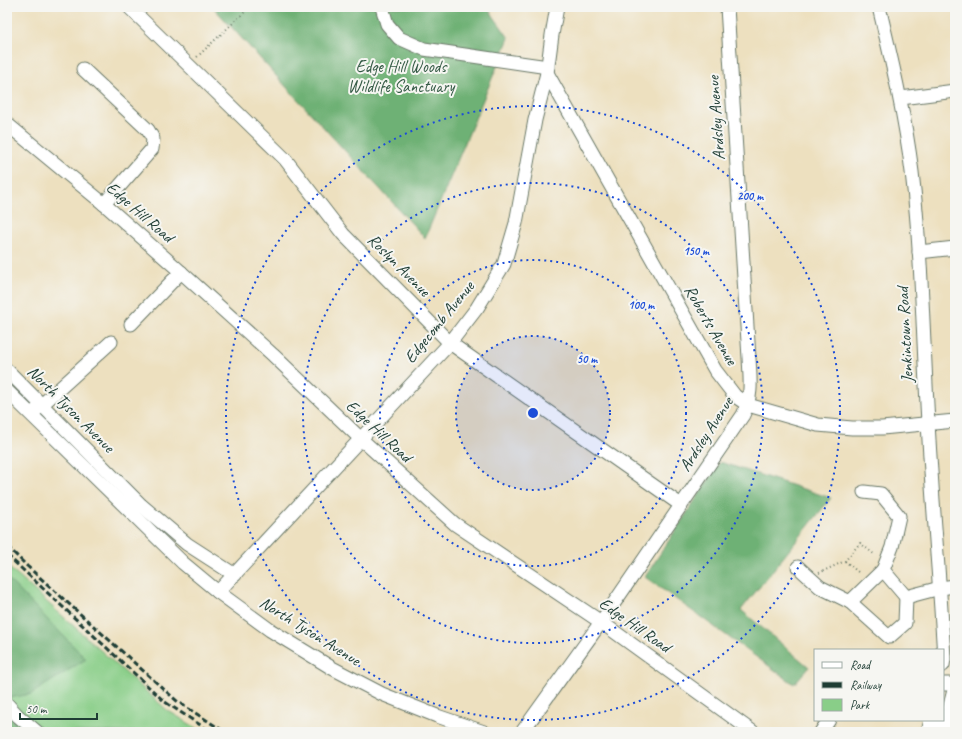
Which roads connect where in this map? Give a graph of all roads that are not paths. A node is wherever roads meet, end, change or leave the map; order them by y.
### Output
1 (129, 7) edge
2 (382, 7) edge
3 (557, 7) edge
4 (727, 7) edge
5 (879, 7) edge
6 (83, 69) dead end
7 (548, 70) junction
8 (955, 91) edge
9 (900, 98) junction
10 (7, 124) edge
11 (104, 204) junction
12 (955, 248) edge
13 (919, 252) junction
14 (181, 272) junction
15 (131, 324) dead end
16 (111, 342) dead end
17 (450, 342) junction
18 (7, 370) edge
19 (7, 392) edge
20 (42, 405) junction
21 (748, 405) junction
22 (31, 415) junction
23 (955, 421) edge
24 (928, 424) junction
25 (361, 440) junction
26 (127, 491) junction
27 (864, 492) dead end
28 (682, 504) junction
29 (140, 523) junction
30 (798, 567) dead end
31 (883, 570) junction
32 (235, 575) junction
33 (955, 586) edge
34 (940, 588) junction
35 (218, 592) junction
36 (906, 597) junction
37 (850, 602) junction
38 (601, 622) junction
39 (947, 660) edge
40 (944, 684) edge
41 (955, 685) edge
42 (7, 704) edge
43 (828, 721) edge
44 (931, 721) edge
45 (934, 721) edge
46 (950, 726) edge
47 (37, 732) edge
48 (484, 732) edge
49 (522, 732) edge
50 (753, 732) edge
51 (821, 732) edge
52 (928, 732) edge

1 - 17 street, Roslyn Avenue
2 - 7 street
3 - 7 street, Edgecomb Avenue
4 - 21 street, Ardsley Avenue
5 - 9 street, Jenkintown Road
6 - 11 street
7 - 17 street, Edgecomb Avenue
7 - 21 street, Roberts Avenue
8 - 9 street
9 - 13 street, Jenkintown Road
10 - 11 street, Edge Hill Road
11 - 14 street, Edge Hill Road
12 - 13 street
13 - 24 street, Jenkintown Road
14 - 15 street
14 - 25 street, Edge Hill Road
16 - 20 street
17 - 25 street, Edgecomb Avenue
17 - 28 street, Roslyn Avenue
18 - 20 street, North Tyson Avenue
19 - 22 street, North Tyson Avenue
20 - 22 street
20 - 26 street, North Tyson Avenue
21 - 24 street, Roberts Avenue
21 - 28 street, Ardsley Avenue
22 - 29 street, North Tyson Avenue
23 - 24 street, Roberts Avenue
24 - 34 street, Jenkintown Road
25 - 32 street, Edgecomb Avenue
25 - 38 street, Edge Hill Road
26 - 29 street, North Tyson Avenue
26 - 32 street, North Tyson Avenue
27 - 31 street
28 - 38 street, Ardsley Avenue
29 - 35 street, North Tyson Avenue
30 - 37 street
31 - 36 street
31 - 37 street
32 - 35 street, Edgecomb Avenue
33 - 34 street
34 - 36 street
34 - 39 street, Jenkintown Road
35 - 48 street, North Tyson Avenue
36 - 37 street
38 - 49 street, Ardsley Avenue
38 - 50 street, Edge Hill Road
40 - 41 street
41 - 46 street
42 - 47 street
43 - 51 street
44 - 52 street
45 - 46 street

